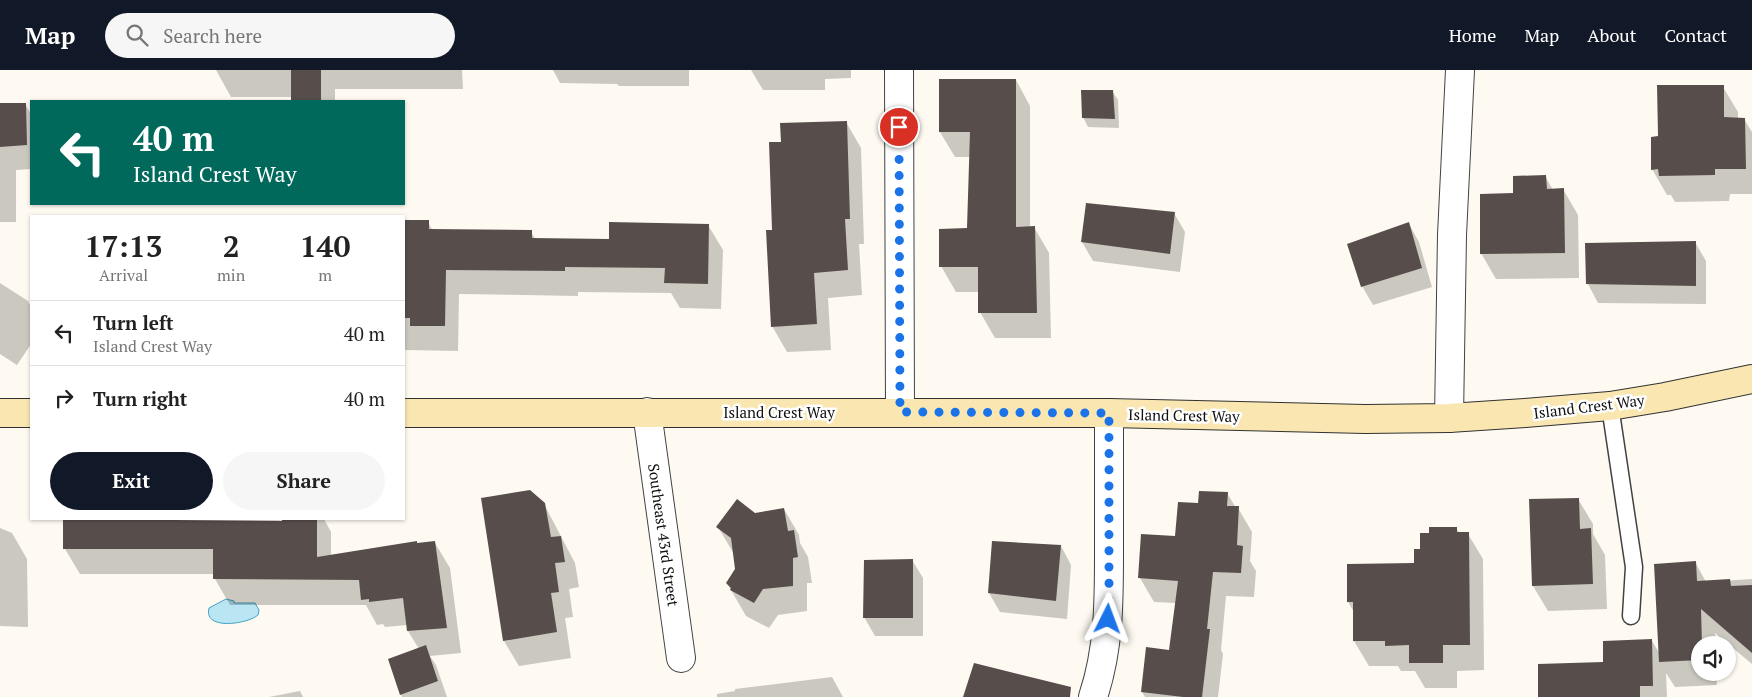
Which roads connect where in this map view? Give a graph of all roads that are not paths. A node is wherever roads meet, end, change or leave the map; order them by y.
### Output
1 (899, 70) edge
2 (1460, 70) edge
3 (1752, 379) edge
4 (1610, 406) junction
5 (405, 412) edge
6 (646, 412) junction
7 (900, 412) junction
8 (0, 413) edge
9 (30, 413) edge
10 (1109, 413) junction
11 (1449, 418) junction
12 (1631, 616) dead end
13 (681, 658) dead end
14 (1093, 697) edge

1 - 7 street
2 - 11 street
3 - 4 main road, Island Crest Way
4 - 11 main road, Island Crest Way
4 - 12 lane
5 - 6 main road, Island Crest Way
6 - 7 main road, Island Crest Way
6 - 13 street, Southeast 43rd Street
7 - 10 main road, Island Crest Way
8 - 9 main road
10 - 11 main road, Island Crest Way
10 - 14 street

